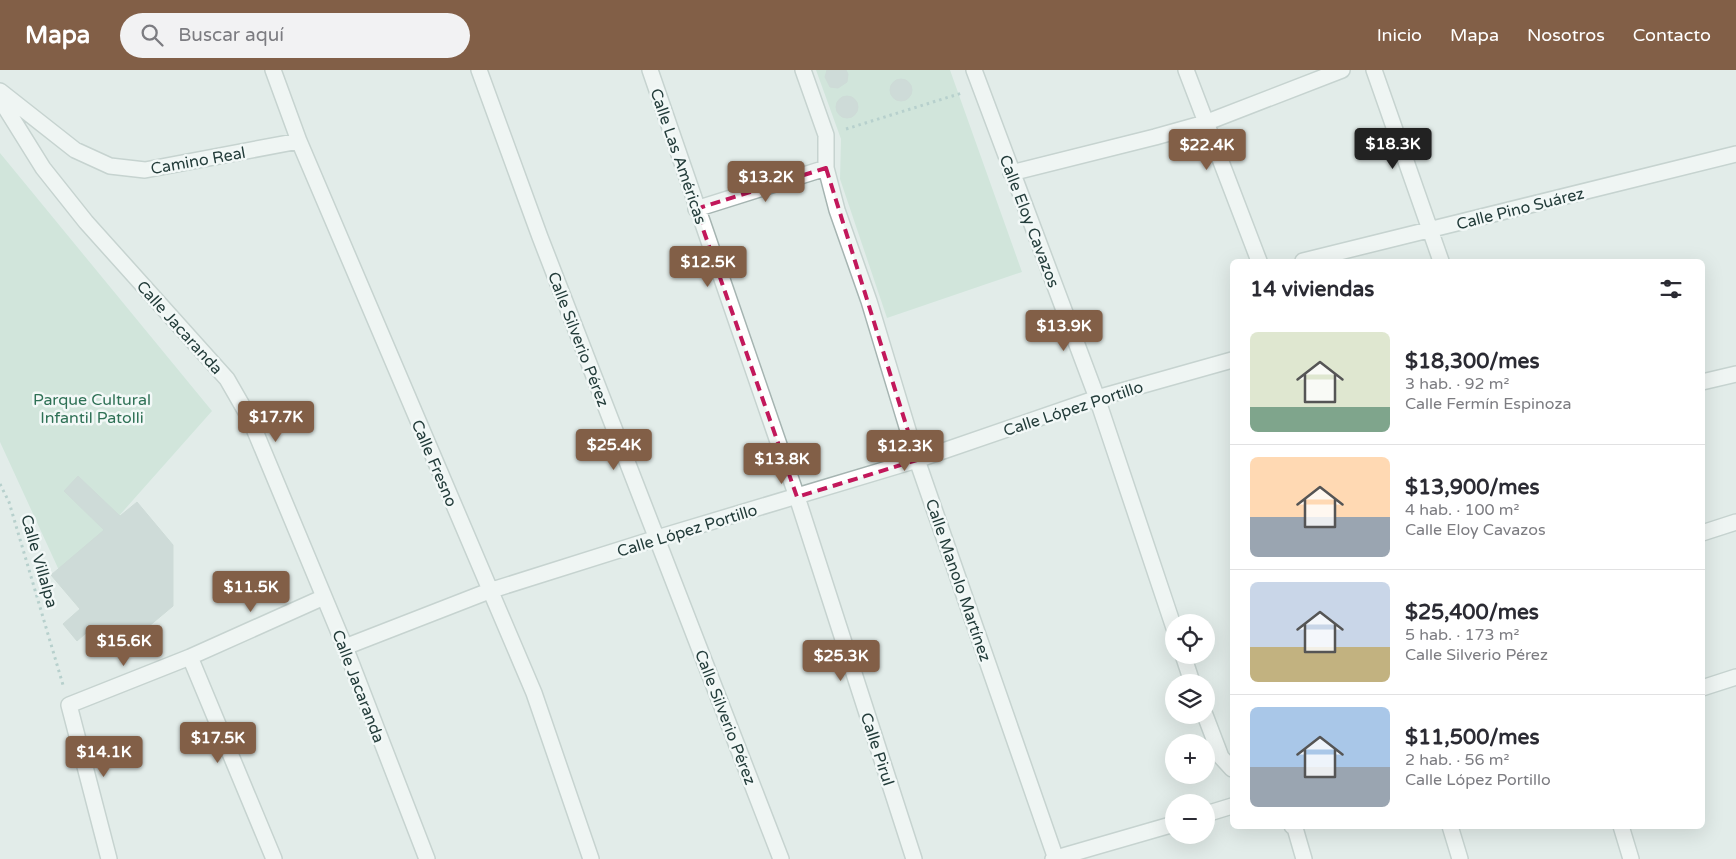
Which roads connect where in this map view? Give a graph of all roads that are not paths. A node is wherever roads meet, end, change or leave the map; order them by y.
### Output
1 (273, 70) edge
2 (479, 70) edge
3 (650, 70) edge
4 (803, 70) edge
5 (974, 70) edge
6 (1186, 70) edge
7 (1342, 70) edge
8 (1374, 70) edge
9 (0, 91) edge
10 (0, 99) edge
11 (1205, 123) junction
12 (299, 141) junction
13 (1736, 154) edge
14 (826, 168) junction
15 (1011, 173) junction
16 (696, 209) junction
17 (1430, 230) junction
18 (1257, 259) edge
19 (1311, 259) edge
20 (1440, 259) edge
21 (1230, 361) edge
22 (1736, 374) edge
23 (1705, 381) edge
24 (1097, 398) junction
25 (917, 460) junction
26 (796, 497) junction
27 (1736, 522) edge
28 (1705, 532) edge
29 (657, 538) junction
30 (489, 591) junction
31 (324, 597) junction
32 (1169, 614) edge
33 (345, 647) junction
34 (190, 657) junction
35 (1736, 677) edge
36 (1705, 687) edge
37 (1208, 724) edge
38 (1230, 767) edge
39 (1230, 807) edge
40 (1215, 811) edge
41 (1165, 827) edge
42 (1294, 829) edge
43 (1451, 829) edge
44 (1622, 829) edge
45 (109, 859) edge
46 (274, 859) edge
47 (427, 859) edge
48 (591, 859) edge
49 (782, 859) edge
50 (914, 859) edge
51 (1055, 859) edge
52 (1304, 859) edge
53 (1460, 859) edge
54 (1631, 859) edge

1 - 12 street, Calle Fresno
2 - 29 street, Calle Silverio Pérez
3 - 16 street, Calle Las Américas
4 - 14 street, Calle Manolo Martínez
5 - 15 street, Calle Eloy Cavazos
6 - 11 street
7 - 11 street
8 - 17 street
9 - 12 street, Camino Real
10 - 31 street, Calle Jacaranda
11 - 15 street
11 - 18 street
12 - 30 street, Calle Fresno
13 - 17 street, Calle Pino Suárez
14 - 16 street
14 - 25 street, Calle Manolo Martínez
15 - 24 street, Calle Eloy Cavazos
16 - 26 street, Calle Las Américas
17 - 19 street, Calle Pino Suárez
17 - 20 street
21 - 24 street, Calle López Portillo
22 - 23 street
24 - 25 street, Calle López Portillo
24 - 32 street, Calle Eloy Cavazos
25 - 26 street, Calle López Portillo
25 - 51 street, Calle Manolo Martínez
26 - 29 street, Calle López Portillo
26 - 50 street, Calle Pirul
27 - 28 street
29 - 30 street, Calle López Portillo
29 - 49 street, Calle Silverio Pérez
30 - 33 street, Calle López Portillo
30 - 48 street, Calle Fresno
31 - 33 street, Calle Jacaranda
31 - 34 street
33 - 47 street, Calle Jacaranda
34 - 45 street
34 - 46 street
35 - 36 street
37 - 38 street
39 - 40 street
41 - 51 street
42 - 52 street
43 - 53 street
44 - 54 street

